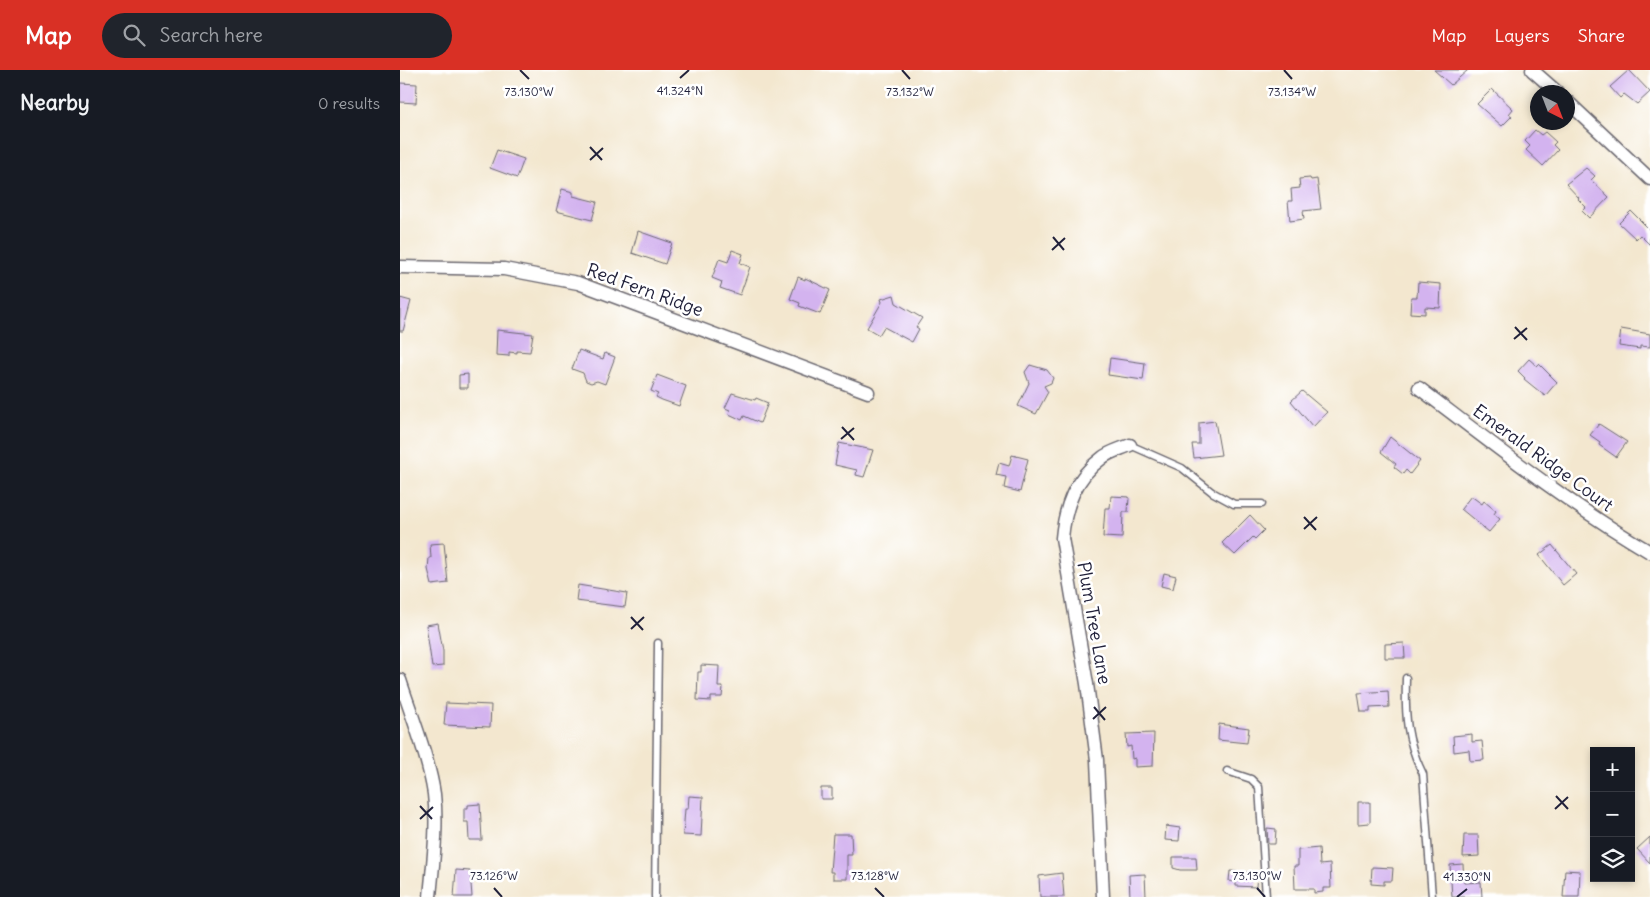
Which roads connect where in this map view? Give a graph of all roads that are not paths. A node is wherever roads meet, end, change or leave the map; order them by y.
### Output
1 (1532, 70) edge
2 (1549, 85) edge
3 (1575, 109) edge
4 (1650, 179) edge
5 (400, 267) edge
6 (1418, 388) dead end
7 (868, 392) dead end
8 (1130, 445) joint
9 (1262, 504) dead end
10 (1650, 552) edge
11 (658, 642) dead end
12 (1406, 678) dead end
13 (400, 680) edge
14 (1227, 771) dead end
15 (430, 897) edge
16 (654, 897) edge
17 (1103, 897) edge
18 (1266, 897) edge
19 (1432, 897) edge

1 - 2 street
3 - 4 street
5 - 7 street, Red Fern Ridge
6 - 10 street, Emerald Ridge Court
8 - 9 lane
8 - 17 street, Plum Tree Lane
11 - 16 lane
12 - 19 lane
13 - 15 street
14 - 18 lane

